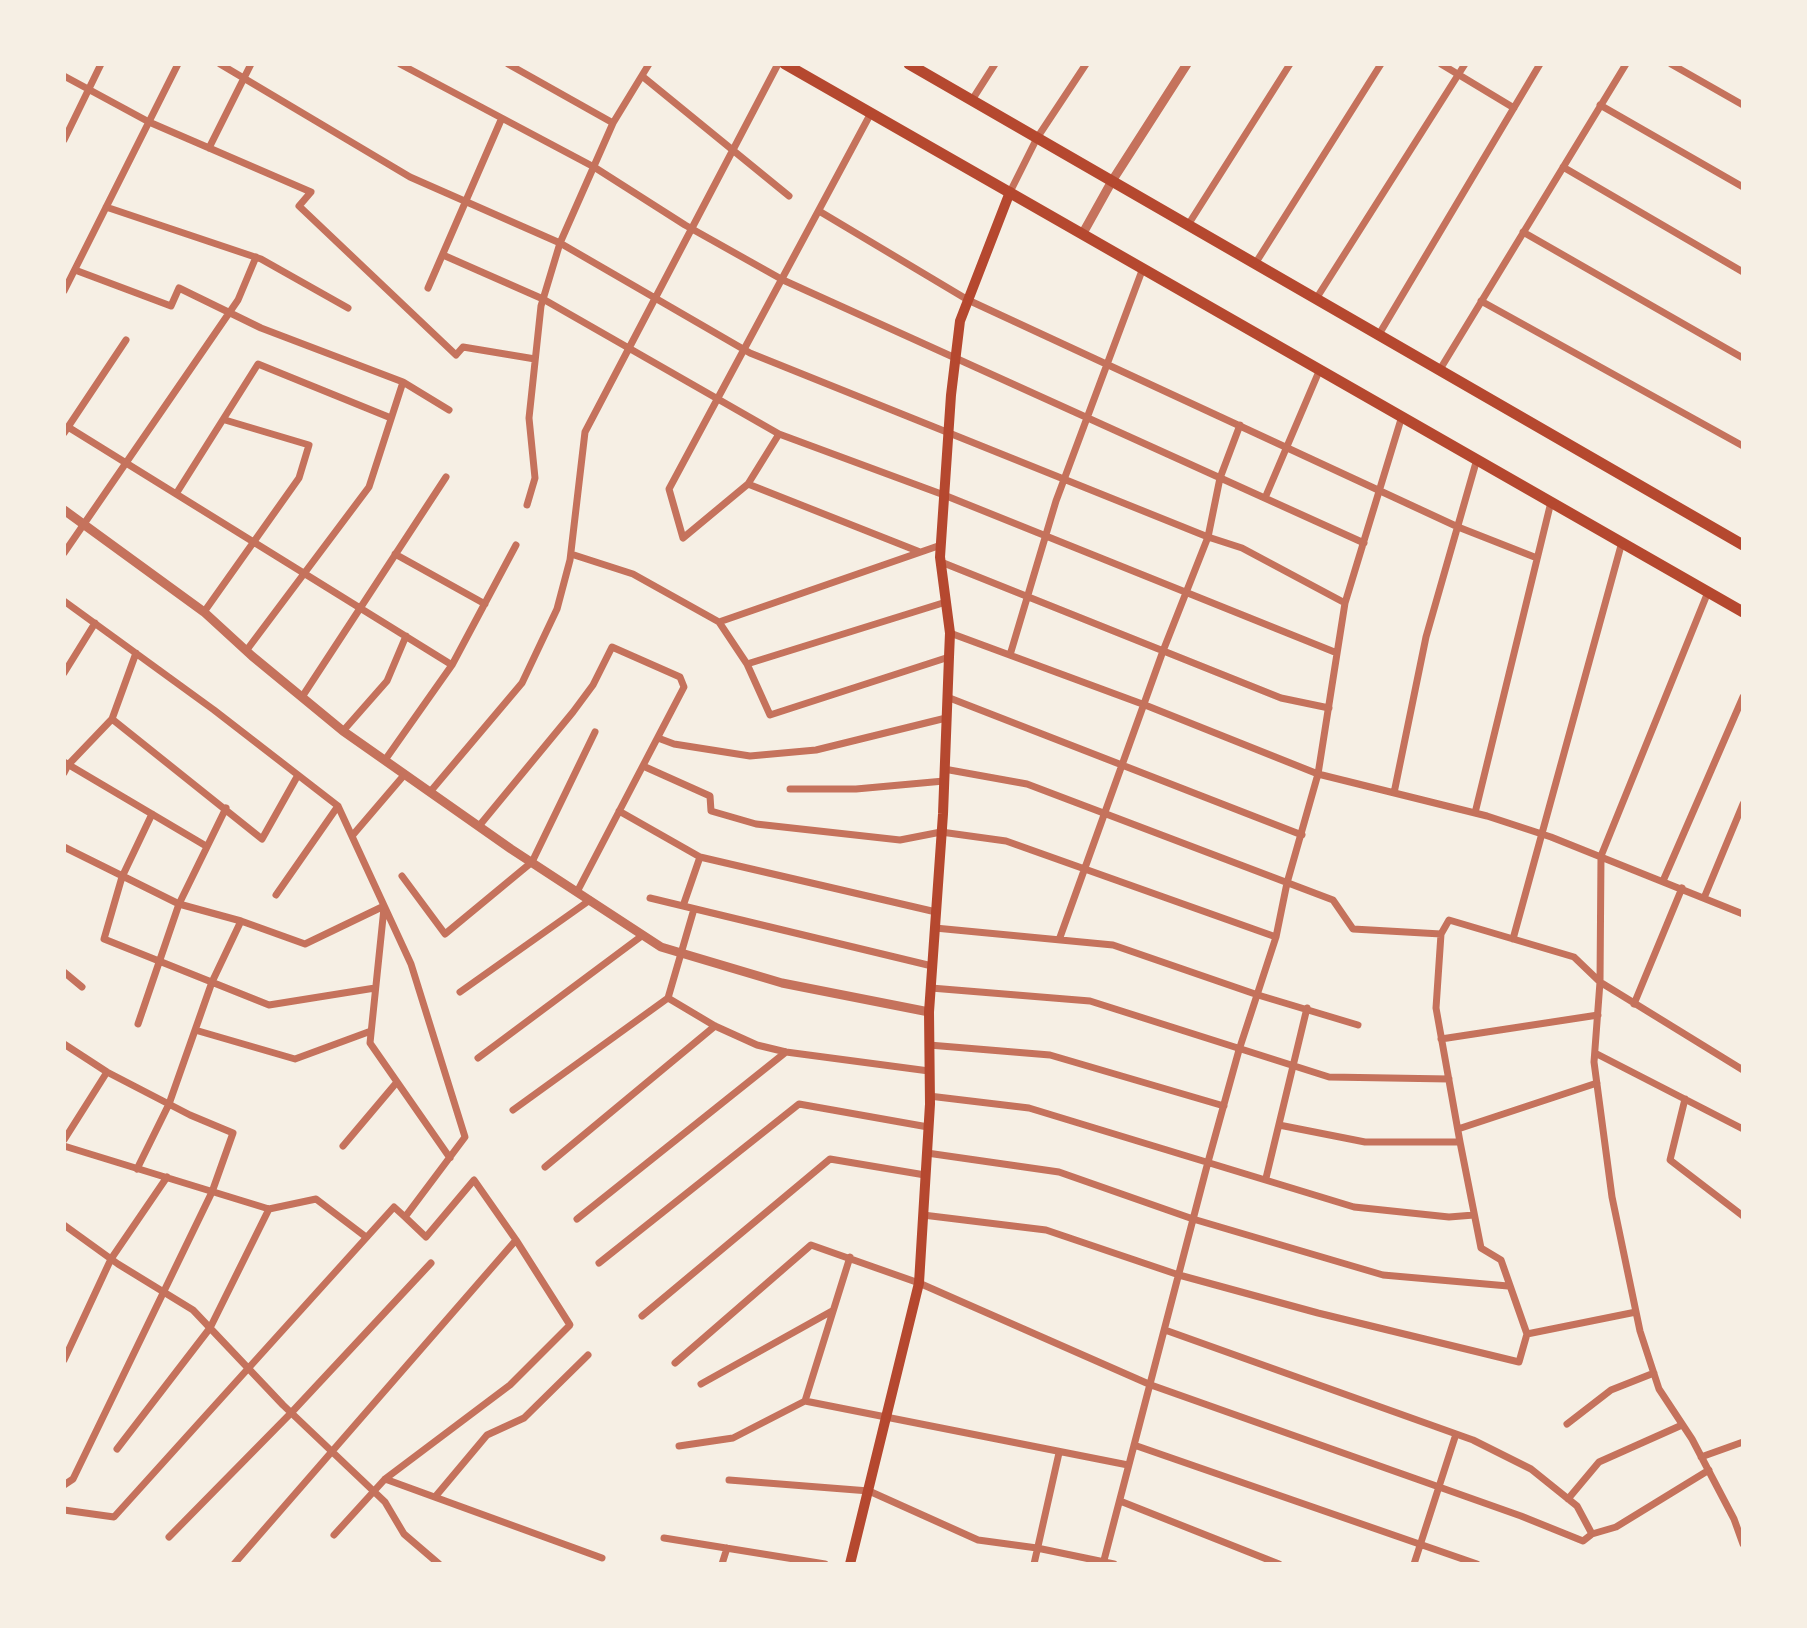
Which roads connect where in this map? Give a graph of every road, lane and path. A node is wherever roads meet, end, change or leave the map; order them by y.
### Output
1 (101, 64) edge
2 (178, 64) edge
3 (220, 64) edge
4 (251, 64) edge
5 (400, 64) edge
6 (508, 64) edge
7 (649, 64) edge
8 (778, 64) edge
9 (785, 64) edge
10 (909, 64) edge
11 (995, 64) edge
12 (1086, 64) edge
13 (1187, 64) edge
14 (1290, 64) edge
15 (1381, 64) edge
16 (1441, 64) edge
17 (1465, 64) edge
18 (1540, 64) edge
19 (1626, 64) edge
20 (1671, 64) edge
21 (1457, 74) junction
22 (64, 76) edge
23 (642, 76) junction
24 (244, 77) junction
25 (89, 89) junction
26 (972, 100) junction
27 (1600, 105) junction
28 (1743, 105) edge
29 (1514, 108) junction
30 (871, 113) junction
31 (501, 120) junction
32 (149, 122) junction
33 (613, 123) junction
34 (1037, 138) junction
35 (64, 140) edge
36 (209, 148) junction
37 (733, 152) junction
38 (594, 167) junction
39 (1563, 167) junction
40 (1112, 181) junction
41 (1743, 187) edge
42 (1010, 192) junction
43 (789, 196) dead end
44 (466, 202) junction
45 (106, 207) junction
46 (819, 211) junction
47 (1188, 225) junction
48 (693, 228) junction
49 (1523, 232) junction
50 (1083, 233) junction
51 (560, 243) junction
52 (443, 255) junction
53 (256, 257) junction
54 (1255, 264) junction
55 (1143, 268) junction
56 (75, 270) junction
57 (1743, 272) edge
58 (783, 280) junction
59 (428, 288) dead end
60 (64, 291) edge
61 (656, 298) junction
62 (543, 299) junction
63 (1316, 299) junction
64 (968, 300) junction
65 (1481, 301) junction
66 (348, 308) dead end
67 (230, 311) junction
68 (1378, 336) junction
69 (126, 340) dead end
70 (630, 350) junction
71 (744, 350) junction
72 (956, 358) junction
73 (1743, 358) edge
74 (535, 359) junction
75 (1107, 364) junction
76 (1320, 369) junction
77 (1439, 371) junction
78 (403, 382) junction
79 (717, 401) junction
80 (449, 410) dead end
81 (1402, 416) junction
82 (391, 418) junction
83 (1087, 418) junction
84 (225, 420) junction
85 (1240, 425) junction
86 (66, 430) edge
87 (949, 432) junction
88 (779, 434) junction
89 (1287, 446) junction
90 (1743, 446) edge
91 (1477, 459) junction
92 (126, 463) junction
93 (446, 477) dead end
94 (1064, 477) junction
95 (1220, 478) junction
96 (748, 484) junction
97 (1380, 489) junction
98 (176, 494) junction
99 (944, 495) junction
100 (1265, 498) junction
101 (1551, 502) junction
102 (527, 505) dead end
103 (64, 510) edge
104 (85, 524) junction
105 (1458, 527) junction
106 (1045, 536) junction
107 (1208, 537) junction
108 (254, 542) junction
109 (1622, 542) junction
110 (1364, 543) junction
111 (516, 545) dead end
112 (941, 545) junction
113 (1743, 545) edge
114 (920, 552) junction
115 (64, 553) edge
116 (395, 554) junction
117 (571, 554) junction
118 (1537, 558) junction
119 (941, 562) junction
120 (304, 573) junction
121 (1708, 592) junction
122 (1186, 593) junction
123 (1027, 597) junction
124 (64, 601) edge
125 (946, 602) junction
126 (1345, 603) junction
127 (485, 604) junction
128 (360, 608) junction
129 (204, 612) junction
130 (1743, 612) edge
131 (719, 622) junction
132 (95, 623) junction
133 (950, 633) junction
134 (406, 636) junction
135 (246, 651) junction
136 (1163, 651) junction
137 (136, 653) junction
138 (1337, 653) junction
139 (1010, 655) junction
140 (949, 657) junction
141 (747, 664) junction
142 (452, 665) junction
143 (64, 673) edge
144 (302, 697) junction
145 (947, 697) junction
146 (1743, 697) edge
147 (1145, 705) junction
148 (1329, 708) junction
149 (946, 718) junction
150 (112, 719) junction
151 (343, 731) junction
152 (595, 732) dead end
153 (658, 738) junction
154 (385, 760) junction
155 (1123, 765) junction
156 (643, 766) junction
157 (65, 767) edge
158 (944, 769) junction
159 (405, 774) junction
160 (1318, 774) junction
161 (298, 775) junction
162 (944, 781) junction
163 (790, 789) dead end
164 (430, 792) junction
165 (1394, 793) junction
166 (1743, 804) edge
167 (338, 806) junction
168 (226, 808) junction
169 (619, 811) junction
170 (1475, 813) junction
171 (152, 814) junction
172 (1105, 814) junction
173 (479, 826) junction
174 (941, 832) junction
175 (1543, 834) junction
176 (1302, 835) junction
177 (352, 836) junction
178 (206, 846) junction
179 (64, 847) edge
180 (1601, 856) junction
181 (700, 857) junction
182 (532, 862) junction
183 (1085, 869) junction
184 (402, 876) dead end
185 (122, 877) junction
186 (1663, 881) junction
187 (1287, 883) junction
188 (1682, 888) junction
189 (577, 892) junction
190 (276, 895) dead end
191 (650, 898) dead end
192 (1704, 898) junction
193 (590, 900) junction
194 (179, 904) junction
195 (384, 906) junction
196 (683, 906) junction
197 (694, 909) junction
198 (936, 912) junction
199 (1743, 914) edge
200 (241, 921) junction
201 (935, 928) junction
202 (1441, 934) junction
203 (643, 935) junction
204 (1276, 937) junction
205 (1513, 939) junction
206 (1059, 940) junction
207 (681, 953) junction
208 (160, 961) junction
209 (932, 966) junction
210 (64, 972) edge
211 (212, 982) junction
212 (1600, 982) junction
213 (82, 987) dead end
214 (375, 988) junction
215 (931, 988) junction
216 (460, 992) dead end
217 (1258, 995) junction
218 (668, 998) junction
219 (1634, 1004) junction
220 (1307, 1008) junction
221 (929, 1012) junction
222 (1598, 1015) junction
223 (138, 1024) dead end
224 (1358, 1025) dead end
225 (715, 1026) junction
226 (195, 1030) junction
227 (371, 1031) junction
228 (1441, 1039) junction
229 (64, 1044) edge
230 (929, 1045) junction
231 (1239, 1050) junction
232 (786, 1052) junction
233 (1595, 1053) junction
234 (478, 1058) dead end
235 (1293, 1066) junction
236 (1743, 1070) edge
237 (929, 1071) junction
238 (107, 1072) junction
239 (1449, 1079) junction
240 (397, 1082) junction
241 (1597, 1083) junction
242 (929, 1096) junction
243 (1685, 1099) junction
244 (169, 1104) junction
245 (1224, 1106) junction
246 (513, 1110) dead end
247 (1279, 1125) junction
248 (928, 1127) junction
249 (1458, 1129) junction
250 (1743, 1129) edge
251 (64, 1140) edge
252 (1460, 1142) junction
253 (64, 1146) edge
254 (343, 1146) dead end
255 (927, 1153) junction
256 (450, 1158) junction
257 (1208, 1162) junction
258 (545, 1167) dead end
259 (137, 1169) junction
260 (925, 1175) junction
261 (167, 1177) junction
262 (1266, 1178) junction
263 (212, 1192) junction
264 (269, 1209) junction
265 (923, 1215) junction
266 (1474, 1215) junction
267 (1743, 1216) edge
268 (405, 1217) junction
269 (577, 1219) dead end
270 (1193, 1219) junction
271 (67, 1228) edge
272 (366, 1237) junction
273 (64, 1238) edge
274 (516, 1240) junction
275 (850, 1257) junction
276 (111, 1259) junction
277 (431, 1263) dead end
278 (599, 1263) dead end
279 (1179, 1275) junction
280 (919, 1283) junction
281 (1508, 1286) junction
282 (163, 1292) junction
283 (832, 1311) junction
284 (1636, 1312) junction
285 (642, 1316) dead end
286 (210, 1328) junction
287 (1165, 1330) junction
288 (1527, 1334) junction
289 (588, 1355) dead end
290 (64, 1360) edge
291 (675, 1363) dead end
292 (249, 1370) junction
293 (1654, 1373) junction
294 (701, 1384) dead end
295 (1151, 1385) junction
296 (805, 1401) junction
297 (291, 1413) junction
298 (887, 1418) junction
299 (1567, 1424) dead end
300 (1682, 1425) junction
301 (1456, 1434) junction
302 (1743, 1442) edge
303 (1134, 1445) junction
304 (679, 1446) dead end
305 (117, 1449) dead end
306 (331, 1450) junction
307 (1059, 1453) junction
308 (1701, 1457) junction
309 (1128, 1465) junction
310 (1709, 1470) junction
311 (68, 1477) edge
312 (385, 1479) junction
313 (729, 1480) dead end
314 (64, 1485) edge
315 (1439, 1487) junction
316 (374, 1491) junction
317 (869, 1491) junction
318 (435, 1497) junction
319 (1568, 1499) junction
320 (1120, 1501) junction
321 (64, 1510) edge
322 (1740, 1526) edge
323 (1592, 1534) junction
324 (334, 1535) dead end
325 (169, 1537) dead end
326 (664, 1538) dead end
327 (1420, 1544) junction
328 (1743, 1544) edge
329 (727, 1548) junction
330 (1037, 1548) junction
331 (602, 1558) dead end
332 (1104, 1562) edge
333 (234, 1564) edge
334 (439, 1564) edge
335 (722, 1564) edge
336 (825, 1564) edge
337 (850, 1564) edge
338 (1034, 1564) edge
339 (1114, 1564) edge
340 (1279, 1564) edge
341 (1414, 1564) edge
342 (1477, 1564) edge

1 - 25 street
2 - 32 street
3 - 24 street
4 - 24 street
5 - 31 street
6 - 33 street
7 - 23 street
8 - 37 street
9 - 30 main road
10 - 26 main road
11 - 26 street
12 - 34 street
13 - 40 street
14 - 47 street
15 - 54 street
16 - 21 street
17 - 21 street
18 - 29 street
19 - 27 street
20 - 28 street
21 - 29 street
21 - 63 street
22 - 25 street
23 - 33 street
23 - 37 street
24 - 36 street
24 - 44 street
25 - 32 street
25 - 35 street
26 - 34 main road
27 - 39 street
27 - 41 street
29 - 68 street
30 - 42 main road
30 - 46 street
31 - 38 street
31 - 44 street
32 - 36 street
32 - 45 street
33 - 38 street
34 - 40 main road
34 - 42 street
36 - 74 street
37 - 43 street
37 - 48 street
38 - 48 street
38 - 51 street
39 - 49 street
39 - 57 street
40 - 47 main road
40 - 50 street
42 - 50 main road
42 - 64 main road
44 - 51 street
44 - 52 street
45 - 53 street
45 - 56 street
46 - 58 street
46 - 64 street
47 - 54 main road
48 - 58 street
48 - 61 street
49 - 65 street
49 - 73 street
50 - 55 main road
51 - 61 street
51 - 62 street
52 - 59 street
52 - 62 street
53 - 66 street
53 - 67 street
54 - 63 main road
55 - 75 street
55 - 76 main road
56 - 60 street
56 - 67 street
58 - 71 street
58 - 72 street
61 - 70 street
61 - 71 street
62 - 70 street
62 - 74 street
63 - 68 main road
64 - 72 main road
64 - 75 street
65 - 77 street
65 - 90 street
67 - 78 street
67 - 92 street
68 - 77 main road
69 - 86 street
70 - 79 street
70 - 117 street
71 - 79 street
71 - 87 street
72 - 83 street
72 - 87 main road
74 - 102 street
75 - 83 street
75 - 85 street
76 - 81 main road
76 - 89 street
77 - 113 main road
78 - 80 street
78 - 82 street
79 - 88 street
79 - 96 street
81 - 91 main road
81 - 97 street
82 - 84 street
82 - 120 street
83 - 94 street
83 - 95 street
84 - 98 street
84 - 108 street
85 - 89 street
85 - 95 street
86 - 92 street
87 - 94 street
87 - 99 main road
88 - 96 street
88 - 99 street
89 - 97 street
89 - 100 street
91 - 101 main road
91 - 105 street
92 - 98 street
92 - 104 street
93 - 116 street
94 - 106 street
94 - 107 street
95 - 100 street
95 - 107 street
96 - 114 street
97 - 105 street
97 - 110 street
98 - 108 street
99 - 106 street
99 - 112 main road
100 - 110 street
101 - 109 main road
101 - 118 street
103 - 104 street
104 - 115 street
104 - 129 street
105 - 118 street
105 - 165 street
106 - 122 street
106 - 123 street
107 - 122 street
107 - 126 street
108 - 120 street
108 - 129 street
109 - 121 main road
109 - 175 street
110 - 126 street
111 - 127 street
112 - 114 street
112 - 119 main road
114 - 131 street
116 - 127 street
116 - 128 street
117 - 131 street
117 - 164 street
118 - 170 street
119 - 123 street
119 - 125 main road
120 - 128 street
120 - 135 street
121 - 130 main road
121 - 180 street
122 - 136 street
122 - 138 street
123 - 136 street
123 - 139 street
124 - 132 street
125 - 133 main road
125 - 141 street
126 - 138 street
127 - 142 street
128 - 134 street
128 - 144 street
129 - 135 street
131 - 141 street
132 - 137 street
132 - 143 street
133 - 139 street
133 - 140 main road
134 - 142 street
134 - 151 street
135 - 144 street
136 - 147 street
136 - 148 street
137 - 150 street
137 - 161 street
138 - 148 street
139 - 147 street
140 - 141 street
140 - 145 main road
142 - 154 street
144 - 151 street
145 - 149 main road
145 - 155 street
146 - 186 street
147 - 155 street
147 - 160 street
148 - 160 street
149 - 153 street
149 - 158 main road
150 - 157 street
150 - 168 street
151 - 154 street
152 - 182 street
153 - 156 street
153 - 173 street
154 - 159 street
155 - 172 street
155 - 176 street
156 - 169 street
156 - 174 street
157 - 171 street
158 - 162 main road
158 - 172 street
159 - 164 street
159 - 177 street
160 - 165 street
160 - 176 street
161 - 167 street
161 - 168 street
162 - 163 street
162 - 174 main road
164 - 173 street
165 - 170 street
166 - 192 street
167 - 177 street
167 - 190 street
168 - 178 street
169 - 181 street
169 - 189 street
170 - 175 street
171 - 178 street
171 - 185 street
172 - 183 street
172 - 187 street
173 - 182 street
174 - 183 street
174 - 198 main road
175 - 180 street
175 - 205 street
176 - 187 street
177 - 195 street
178 - 194 street
179 - 185 street
180 - 186 street
180 - 212 street
181 - 196 street
181 - 198 street
182 - 184 street
182 - 189 street
183 - 204 street
183 - 206 street
185 - 194 street
185 - 208 street
186 - 188 street
187 - 202 street
187 - 204 street
188 - 192 street
188 - 219 street
189 - 193 street
191 - 196 street
192 - 199 street
193 - 203 street
193 - 216 street
194 - 200 street
194 - 208 street
195 - 200 street
195 - 214 street
195 - 256 street
196 - 197 street
197 - 207 street
197 - 209 street
198 - 201 main road
200 - 211 street
201 - 206 street
201 - 209 main road
202 - 205 street
202 - 228 street
203 - 207 street
203 - 234 street
204 - 217 street
205 - 212 street
206 - 217 street
207 - 218 street
207 - 221 street
208 - 211 street
208 - 223 street
209 - 215 main road
210 - 213 street
211 - 214 street
211 - 226 street
212 - 219 street
212 - 222 street
214 - 227 street
215 - 221 main road
215 - 231 street
217 - 220 street
217 - 231 street
218 - 225 street
218 - 246 street
219 - 236 street
220 - 224 street
220 - 235 street
221 - 230 main road
222 - 228 street
222 - 233 street
225 - 232 street
225 - 258 street
226 - 227 street
226 - 244 street
227 - 240 street
228 - 239 street
229 - 238 street
230 - 237 main road
230 - 245 street
231 - 235 street
231 - 245 street
232 - 237 street
232 - 269 street
233 - 241 street
233 - 243 street
235 - 239 street
235 - 247 street
237 - 242 main road
238 - 244 street
238 - 251 street
239 - 249 street
240 - 254 street
240 - 256 street
241 - 249 street
241 - 284 street
242 - 248 main road
242 - 257 street
243 - 250 street
243 - 267 street
244 - 259 street
244 - 263 street
245 - 257 street
247 - 252 street
247 - 262 street
248 - 255 main road
248 - 278 street
249 - 252 street
252 - 266 street
253 - 259 street
255 - 260 main road
255 - 270 street
256 - 268 street
257 - 262 street
257 - 270 street
259 - 261 street
260 - 265 main road
260 - 285 street
261 - 263 street
261 - 276 street
262 - 266 street
263 - 264 street
263 - 282 street
264 - 272 street
264 - 286 street
265 - 279 street
265 - 280 main road
266 - 281 street
268 - 272 street
268 - 274 street
270 - 279 street
270 - 281 street
271 - 273 street
271 - 276 street
272 - 292 street
274 - 306 street
274 - 312 street
275 - 280 street
275 - 283 street
275 - 291 street
276 - 282 street
276 - 290 street
277 - 297 street
279 - 287 street
279 - 288 street
280 - 295 street
280 - 298 main road
281 - 288 street
282 - 286 street
282 - 311 street
283 - 294 street
283 - 296 street
284 - 288 street
284 - 293 street
286 - 292 street
286 - 305 street
287 - 295 street
287 - 301 street
289 - 318 street
292 - 297 street
292 - 321 street
293 - 299 street
293 - 300 street
295 - 303 street
295 - 315 street
296 - 298 street
296 - 304 street
297 - 306 street
297 - 325 street
298 - 307 street
298 - 317 main road
300 - 308 street
300 - 319 street
301 - 315 street
301 - 319 street
302 - 308 street
303 - 309 street
303 - 327 street
306 - 316 street
306 - 333 street
307 - 309 street
307 - 330 street
308 - 310 street
309 - 320 street
310 - 322 street
310 - 323 street
311 - 314 street
312 - 316 street
312 - 318 street
313 - 317 street
315 - 323 street
315 - 327 street
316 - 324 street
316 - 334 street
317 - 330 street
317 - 337 main road
318 - 331 street
319 - 323 street
320 - 332 street
320 - 340 street
322 - 328 street
326 - 329 street
327 - 341 street
327 - 342 street
329 - 335 street
329 - 336 street
330 - 332 street
330 - 338 street
332 - 339 street

